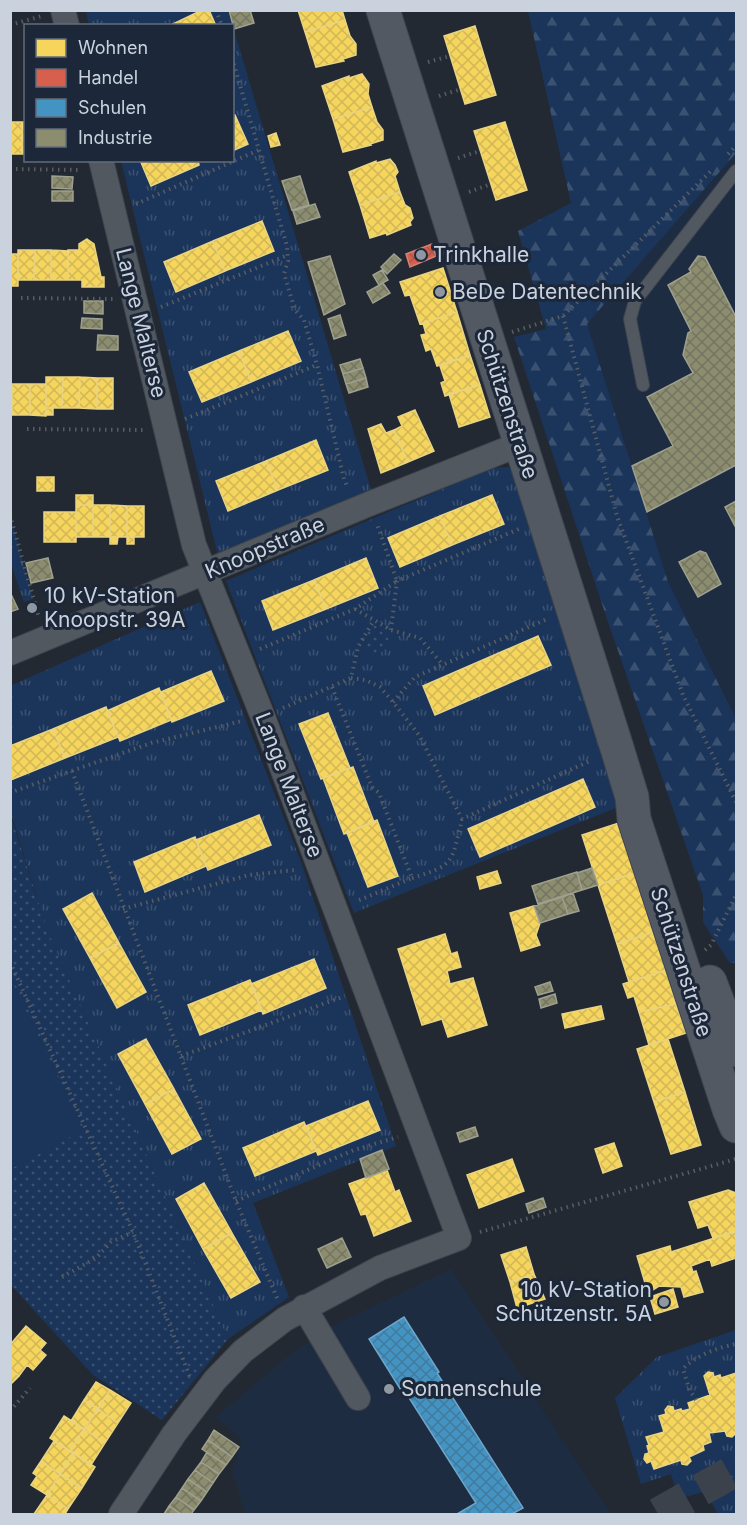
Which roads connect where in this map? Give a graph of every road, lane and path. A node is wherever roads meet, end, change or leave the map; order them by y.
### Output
1 (383, 10) edge
2 (450, 56) dead end
3 (424, 63) dead end
4 (234, 65) edge
5 (461, 89) dead end
6 (435, 97) dead end
7 (736, 147) edge
8 (259, 150) junction
9 (480, 151) dead end
10 (455, 159) dead end
11 (234, 161) edge
12 (231, 162) edge
13 (101, 163) edge
14 (10, 169) edge
15 (736, 171) edge
16 (491, 184) dead end
17 (466, 192) dead end
18 (114, 213) junction
19 (288, 255) junction
20 (21, 298) dead end
21 (137, 306) junction
22 (563, 316) junction
23 (486, 335) junction
24 (317, 364) junction
25 (643, 385) dead end
26 (166, 426) junction
27 (27, 429) dead end
28 (520, 444) junction
29 (364, 507) junction
30 (10, 514) edge
31 (545, 521) junction
32 (206, 573) junction
33 (397, 581) junction
34 (355, 609) junction
35 (573, 610) junction
36 (375, 620) junction
37 (391, 630) junction
38 (45, 639) junction
39 (10, 653) edge
40 (240, 657) junction
41 (442, 664) junction
42 (351, 678) junction
43 (332, 687) junction
44 (393, 702) junction
45 (263, 717) junction
46 (598, 757) dead end
47 (72, 771) junction
48 (10, 788) edge
49 (736, 802) edge
50 (462, 819) junction
51 (320, 866) junction
52 (411, 878) junction
53 (736, 895) edge
54 (123, 909) junction
55 (336, 910) junction
56 (711, 945) dead end
57 (10, 962) edge
58 (366, 988) junction
59 (728, 1029) edge
60 (181, 1056) junction
61 (736, 1126) edge
62 (419, 1131) junction
63 (736, 1160) edge
64 (236, 1201) junction
65 (133, 1232) junction
66 (459, 1238) junction
67 (62, 1277) dead end
68 (294, 1313) junction
69 (736, 1344) edge
70 (30, 1388) dead end
71 (358, 1398) dead end
72 (696, 1400) dead end
73 (200, 1401) junction
74 (10, 1411) edge
75 (121, 1515) edge

1 - 23 street, Schützenstraße
2 - 3 path
4 - 8 path
5 - 6 path
7 - 22 path
8 - 11 path
8 - 19 path
9 - 10 path
12 - 18 path
13 - 14 path
13 - 18 street, Lange Malterse
15 - 25 lane
16 - 17 path
18 - 21 street, Lange Malterse
19 - 21 path
19 - 24 path
20 - 21 path
21 - 26 street, Lange Malterse
22 - 23 path
22 - 49 path
23 - 28 street, Schützenstraße
24 - 26 path
24 - 29 path
26 - 27 path
26 - 32 street, Lange Malterse
28 - 29 street, Knoopstraße
28 - 31 street, Schützenstraße
29 - 32 street, Knoopstraße
29 - 33 path
30 - 38 path
31 - 33 path
31 - 35 street, Schützenstraße
32 - 38 street, Knoopstraße
32 - 40 street, Lange Malterse
33 - 34 path
33 - 37 path
34 - 36 path
34 - 40 path
35 - 41 path
35 - 59 street, Schützenstraße
36 - 37 path
36 - 42 path
37 - 41 path
38 - 39 street, Knoopstraße
40 - 45 street, Lange Malterse
41 - 44 path
42 - 43 path
42 - 44 path
43 - 45 path
43 - 52 path
44 - 50 path
45 - 47 path
45 - 51 street, Lange Malterse
46 - 50 path
47 - 48 path
47 - 54 path
50 - 52 path
51 - 54 path
51 - 55 street, Lange Malterse
52 - 55 path
53 - 56 path
54 - 60 path
55 - 58 street, Lange Malterse
57 - 65 path
58 - 60 path
58 - 62 street, Lange Malterse
59 - 61 street, Schützenstraße
60 - 64 path
62 - 64 path
62 - 66 street, Lange Malterse
63 - 66 path
64 - 68 path
65 - 67 path
65 - 73 path
66 - 68 street
68 - 71 street
68 - 73 street
69 - 72 path
70 - 74 path
73 - 75 street

